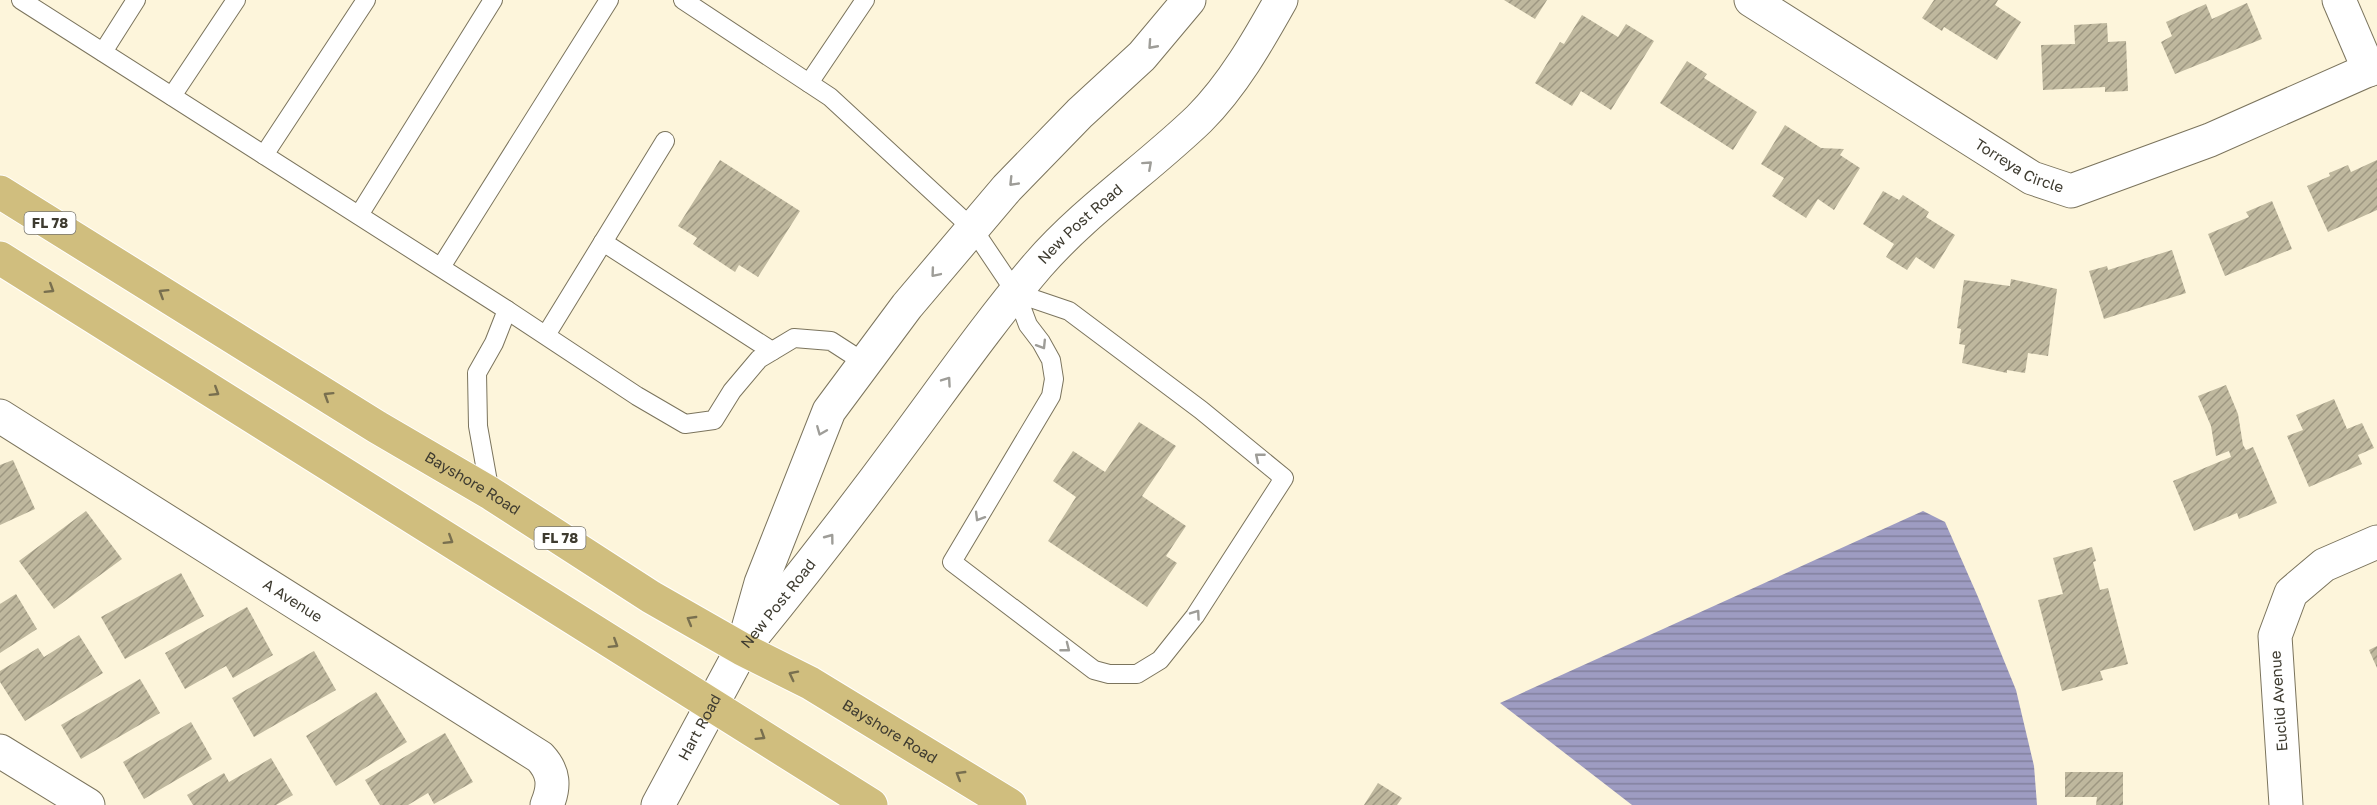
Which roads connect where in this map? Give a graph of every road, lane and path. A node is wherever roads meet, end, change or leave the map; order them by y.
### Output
1 (22, 0) edge
2 (136, 0) edge
3 (236, 0) edge
4 (366, 0) edge
5 (493, 0) edge
6 (609, 0) edge
7 (683, 0) edge
8 (865, 0) edge
9 (1189, 0) edge
10 (1281, 0) edge
11 (1751, 0) edge
12 (2339, 0) edge
13 (103, 52) junction
14 (2373, 68) edge
15 (809, 83) junction
16 (172, 96) junction
17 (665, 141) dead end
18 (264, 155) junction
19 (0, 192) edge
20 (359, 215) junction
21 (973, 229) junction
22 (603, 242) junction
23 (0, 258) edge
24 (441, 267) junction
25 (1016, 293) junction
26 (507, 310) junction
27 (546, 335) junction
28 (772, 351) junction
29 (865, 363) junction
30 (0, 416) edge
31 (490, 492) junction
32 (2377, 542) edge
33 (742, 649) junction
34 (711, 705) junction
35 (0, 751) edge
36 (88, 805) edge
37 (547, 805) edge
38 (658, 805) edge
39 (871, 805) edge
40 (1010, 805) edge
41 (2286, 805) edge

1 - 13 lane
2 - 13 lane
3 - 16 lane
4 - 18 lane
5 - 20 lane
6 - 24 lane
7 - 15 lane
8 - 15 lane
9 -> 21 street, New Post Road
25 -> 10 street, New Post Road
11 - 14 street, Torreya Circle
12 - 14 street
13 - 16 lane
15 - 21 lane
16 - 18 lane
17 - 22 lane
18 - 20 lane
31 -> 19 main road, Bayshore Road / FL 78
20 - 24 lane
21 - 25 lane
21 -> 29 street, New Post Road
22 - 27 lane
22 - 28 lane
23 -> 34 main road
24 - 26 lane
25 -> 25 lane
33 -> 25 street, New Post Road
26 - 27 lane
26 - 31 lane
27 - 28 lane
28 - 29 lane
29 -> 33 street, New Post Road
30 - 37 street, A Avenue
33 -> 31 main road, Bayshore Road / FL 78
32 - 41 street, Euclid Avenue
33 - 34 street, Hart Road
40 -> 33 main road, Bayshore Road / FL 78
34 - 38 street, Hart Road
34 -> 39 main road
35 - 36 street

